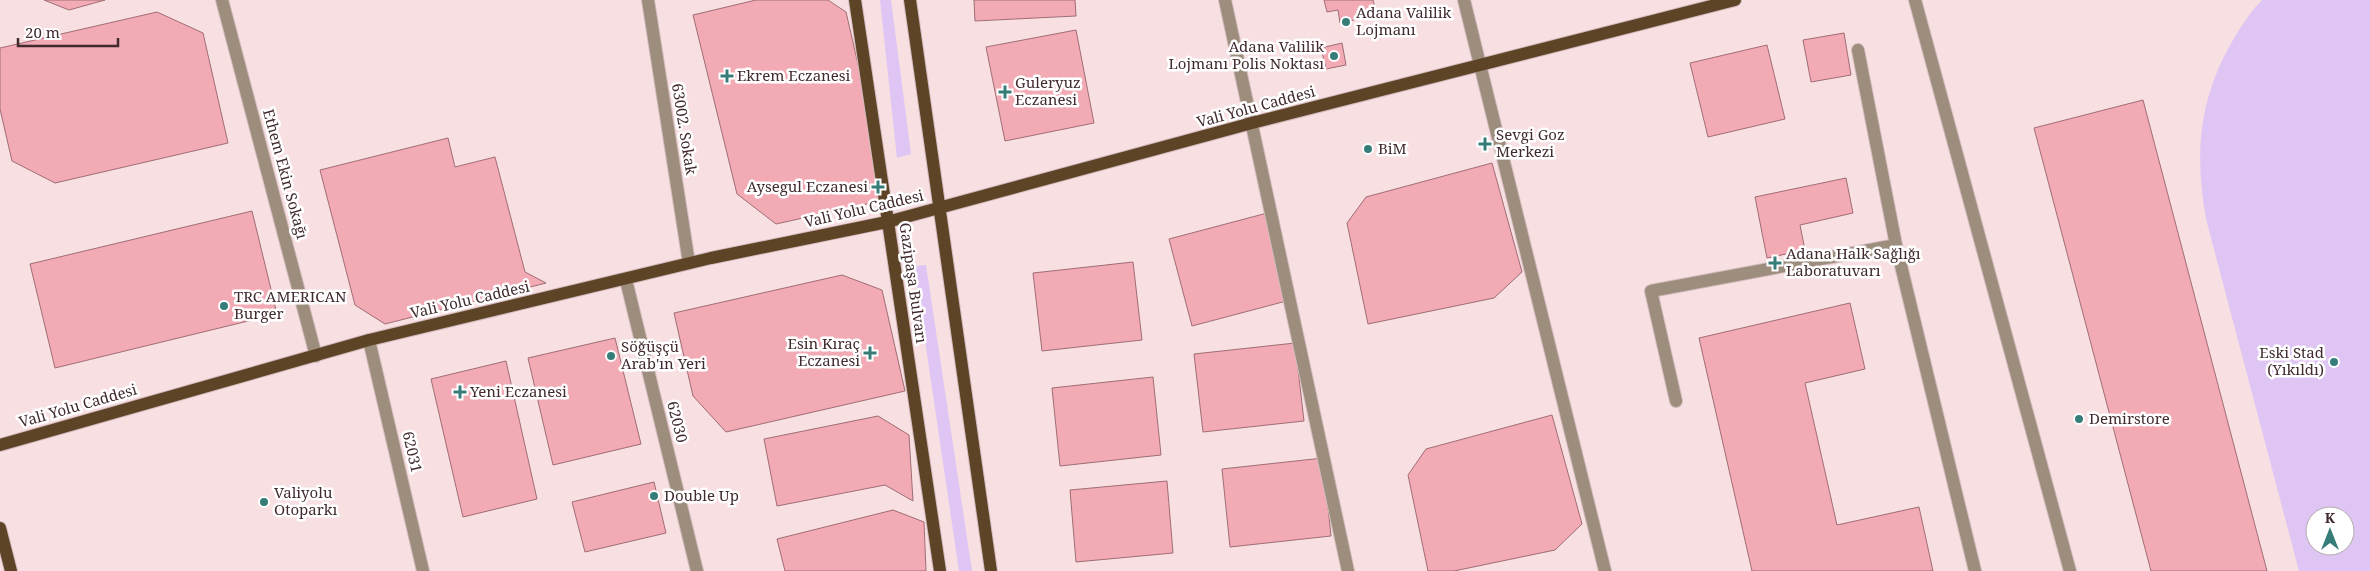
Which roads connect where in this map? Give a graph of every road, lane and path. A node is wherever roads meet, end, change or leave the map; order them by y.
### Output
1 (222, 0) edge
2 (648, 0) edge
3 (855, 0) edge
4 (910, 0) edge
5 (1225, 0) edge
6 (1464, 0) edge
7 (1735, 0) edge
8 (1915, 0) edge
9 (1858, 50) dead end
10 (1482, 66) junction
11 (1252, 124) junction
12 (940, 208) junction
13 (887, 222) junction
14 (1896, 246) junction
15 (689, 263) junction
16 (626, 280) junction
17 (369, 340) junction
18 (316, 356) junction
19 (1676, 401) dead end
20 (0, 445) edge
21 (0, 528) edge
22 (11, 571) edge
23 (423, 571) edge
24 (697, 571) edge
25 (940, 571) edge
26 (991, 571) edge
27 (1348, 571) edge
28 (1605, 571) edge
29 (1975, 571) edge
30 (2070, 571) edge

1 - 18 street, Ethem Ekin Sokağı
2 - 15 street, 63002. Sokak
3 - 13 main road, Gazipaşa Bulvarı
4 - 12 main road
5 - 11 street
6 - 10 street
7 - 10 main road, Vali Yolu Caddesi
8 - 30 street
9 - 14 street
10 - 11 main road, Vali Yolu Caddesi
10 - 28 street
11 - 12 main road, Vali Yolu Caddesi
11 - 27 street
12 - 13 main road, Vali Yolu Caddesi
12 - 26 main road
13 - 15 main road, Vali Yolu Caddesi
13 - 25 main road, Gazipaşa Bulvarı
14 - 19 street
14 - 29 street
15 - 16 main road, Vali Yolu Caddesi
16 - 17 main road, Vali Yolu Caddesi
16 - 24 street, 62030
17 - 18 main road, Vali Yolu Caddesi
17 - 23 street, 62031
18 - 20 main road, Vali Yolu Caddesi
21 - 22 main road

